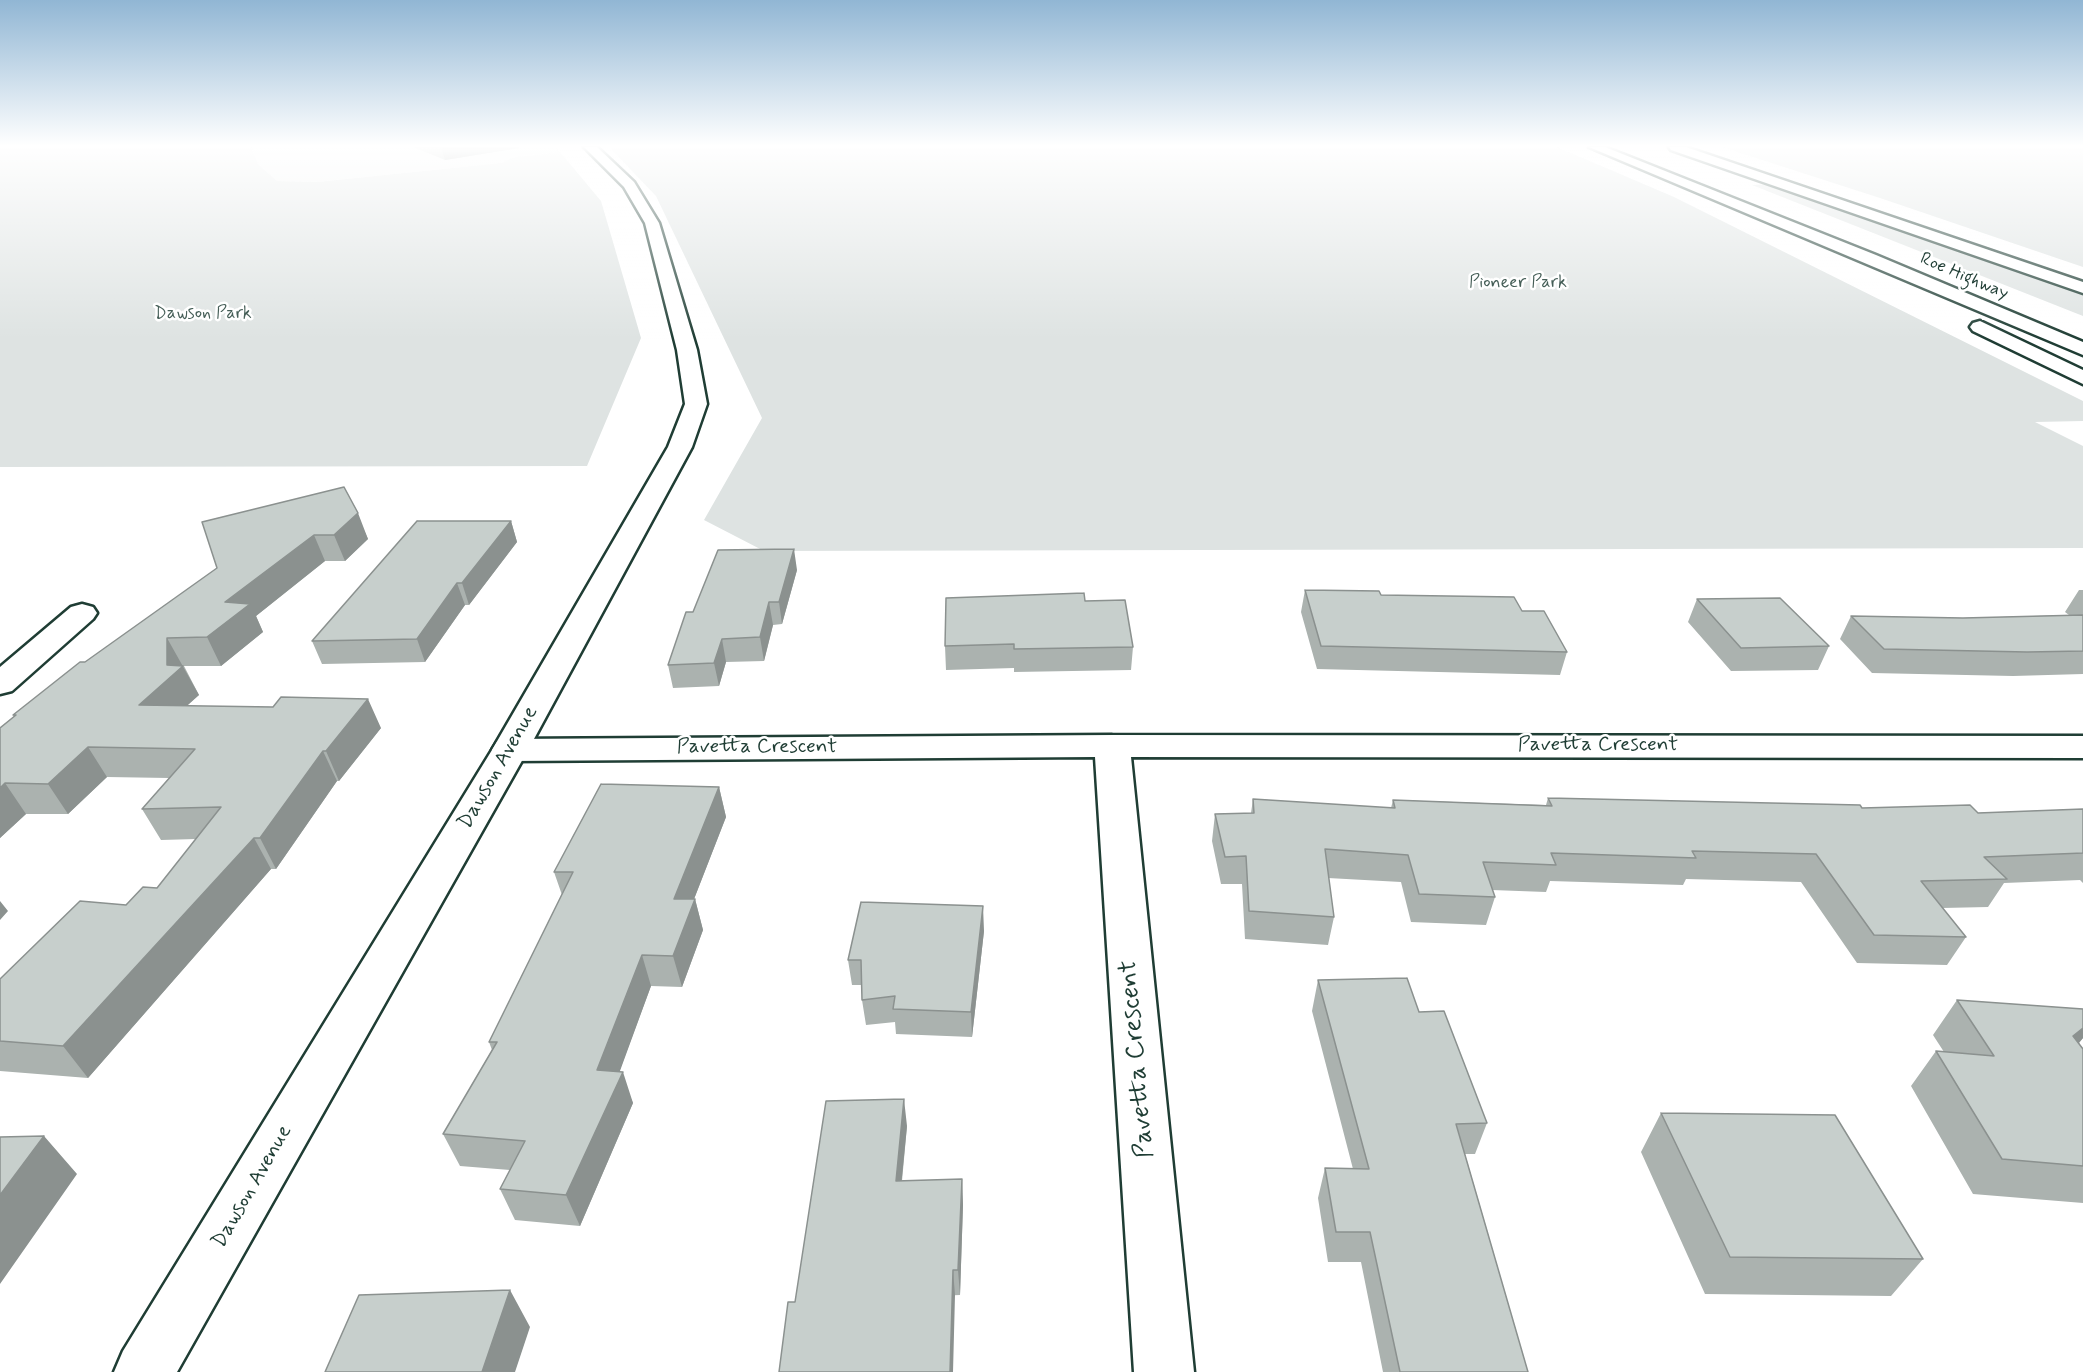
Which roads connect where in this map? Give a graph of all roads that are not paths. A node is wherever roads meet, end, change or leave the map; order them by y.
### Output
1 (645, 211) edge
2 (1745, 211) edge
3 (1756, 211) edge
4 (1860, 211) edge
5 (1799, 212) dead end
6 (1895, 252) dead end
7 (2083, 288) edge
8 (1919, 298) dead end
9 (1961, 318) dead end
10 (2083, 349) edge
11 (2083, 378) edge
12 (82, 613) dead end
13 (0, 684) edge
14 (1112, 746) junction
15 (2083, 747) edge
16 (510, 750) junction
17 (144, 1372) edge
18 (1164, 1372) edge

1 - 16 main road, Dawson Avenue
2 - 8 main road
3 - 10 main road, Roe Highway
4 - 7 main road
5 - 6 main road, Roe Highway
9 - 11 main road
12 - 13 main road
14 - 15 main road, Pavetta Crescent
14 - 16 main road, Pavetta Crescent
14 - 18 main road, Pavetta Crescent
16 - 17 main road, Dawson Avenue

